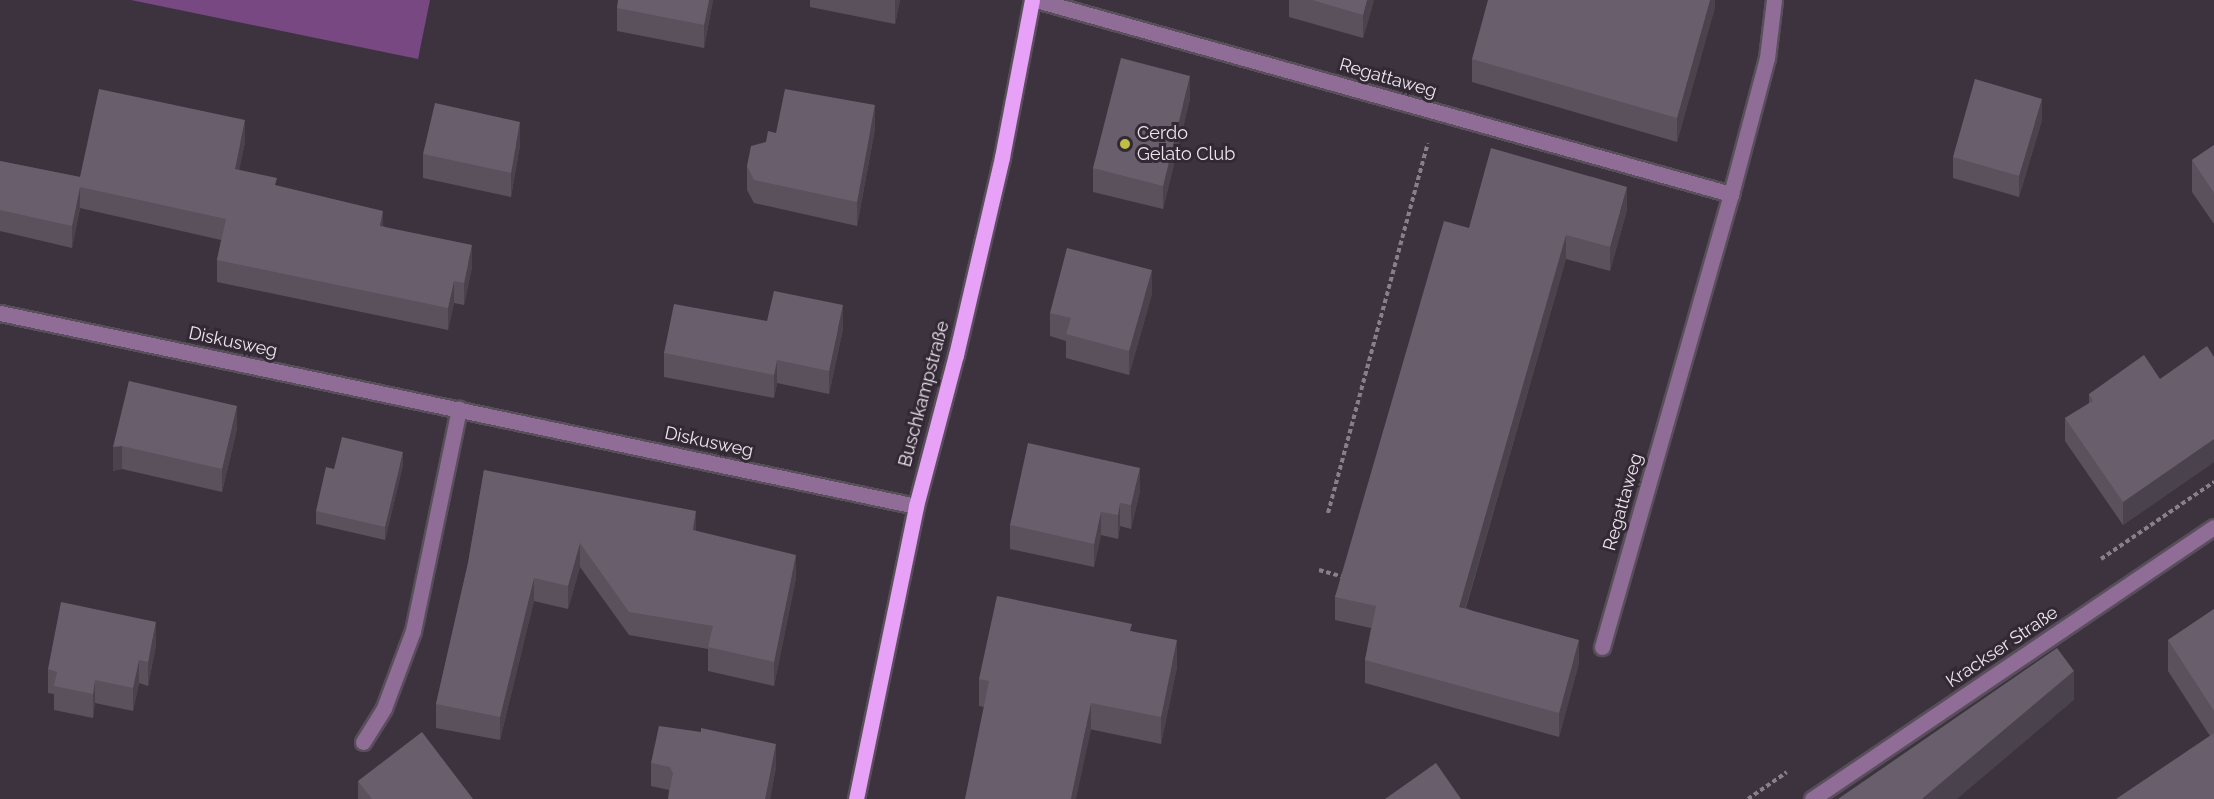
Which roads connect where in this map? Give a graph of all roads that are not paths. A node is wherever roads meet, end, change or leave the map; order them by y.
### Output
1 (1034, 0) edge
2 (1774, 0) edge
3 (1731, 194) junction
4 (0, 313) edge
5 (459, 409) junction
6 (916, 506) junction
7 (2214, 527) edge
8 (1602, 647) dead end
9 (363, 742) dead end
10 (856, 799) edge
11 (1812, 799) edge

1 - 3 street, Regattaweg
1 - 6 main road, Buschkampstraße
2 - 3 street, Regattaweg
3 - 8 street, Regattaweg
4 - 5 street, Diskusweg
5 - 6 street, Diskusweg
5 - 9 street
6 - 10 main road, Buschkampstraße
7 - 11 street, Krackser Straße

